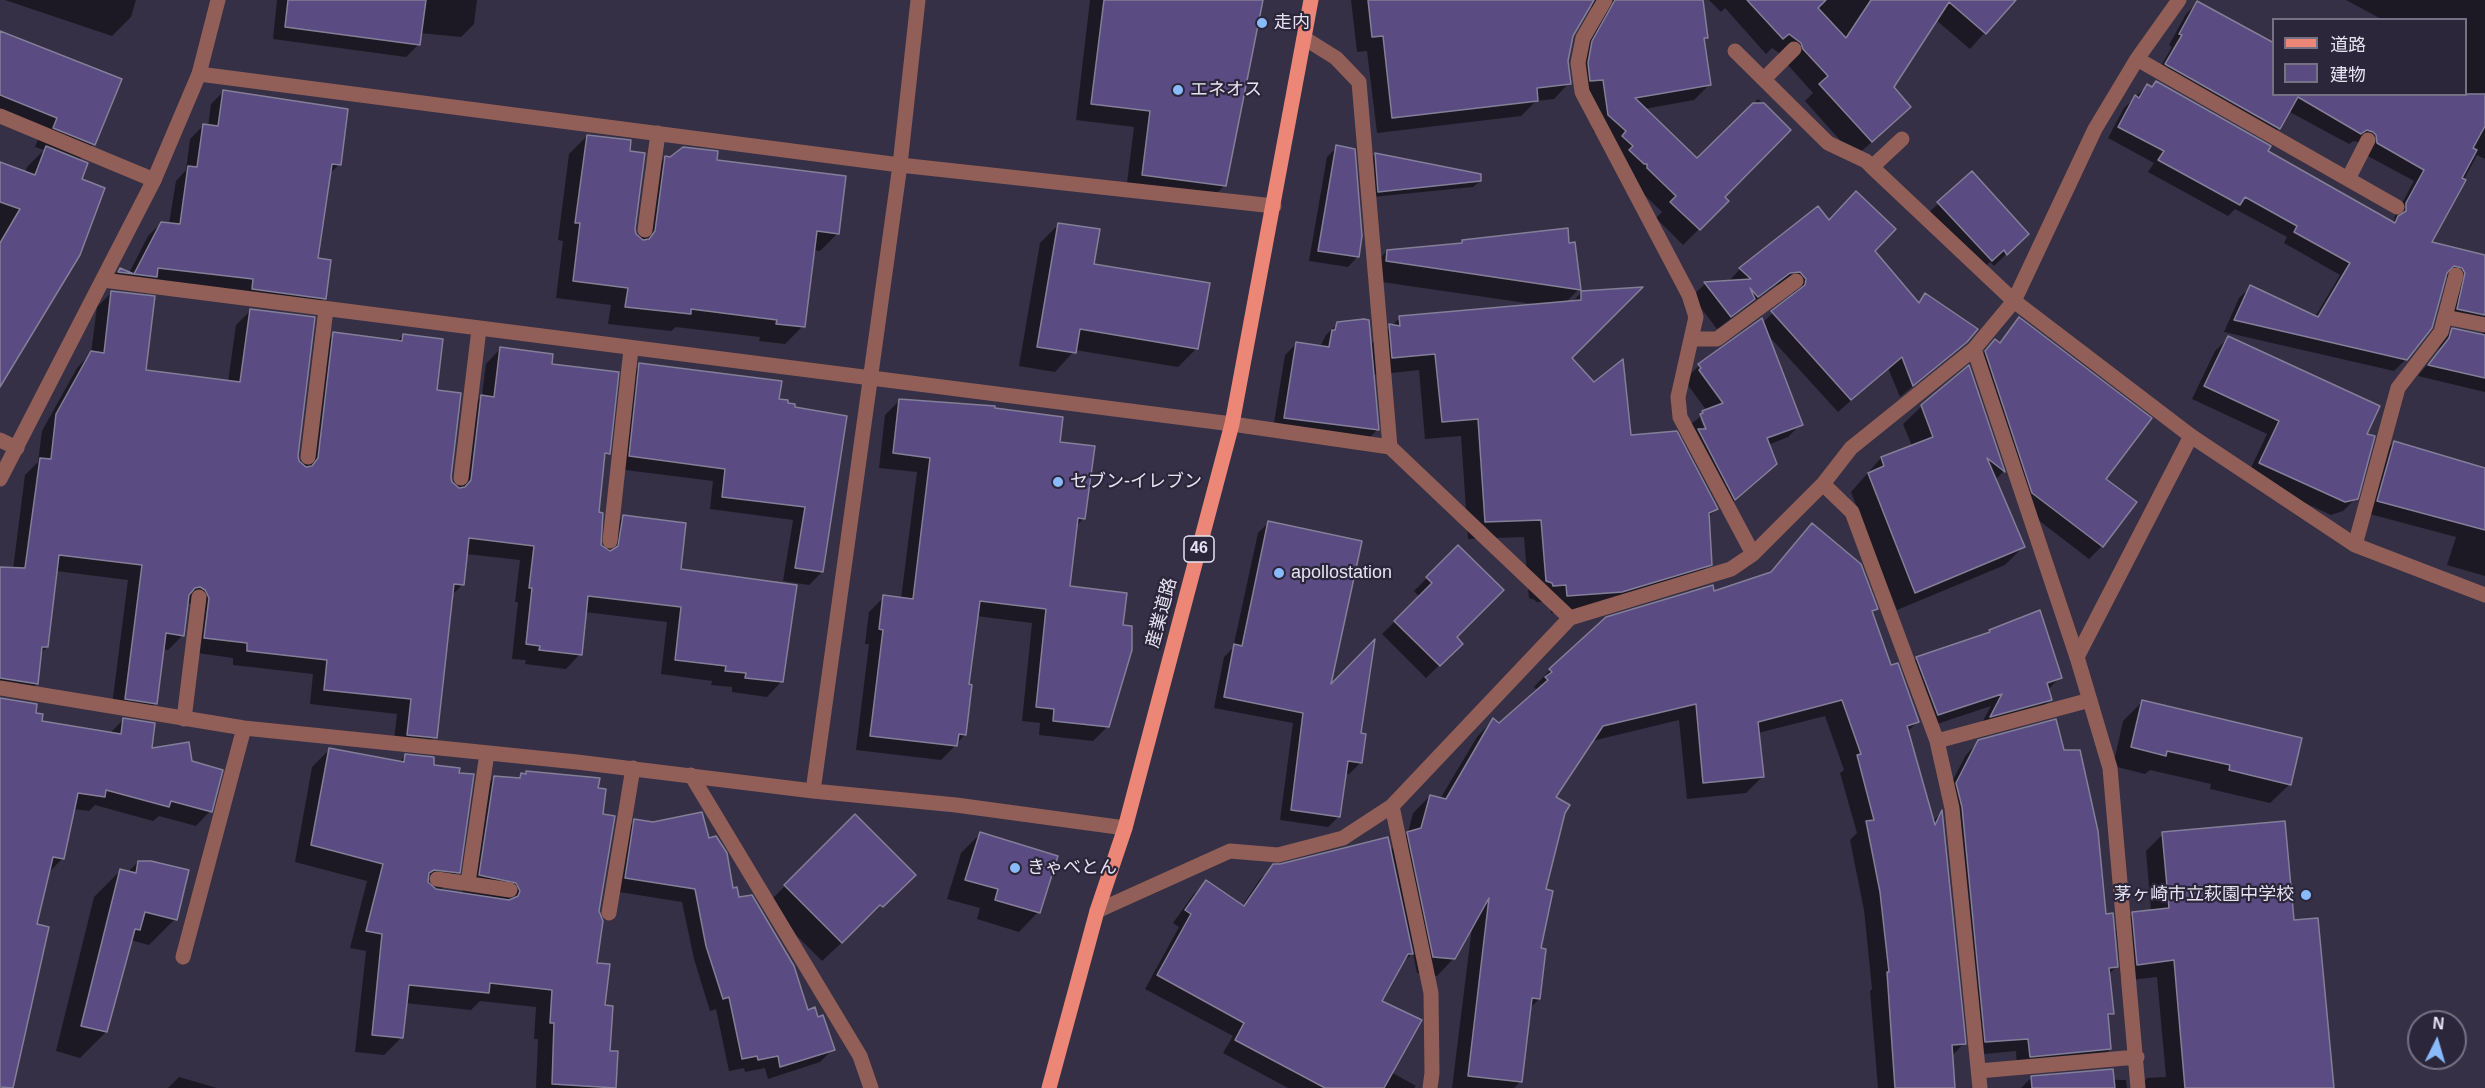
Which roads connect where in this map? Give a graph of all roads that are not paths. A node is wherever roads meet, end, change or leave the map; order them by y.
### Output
1 (218, 0) edge
2 (918, 0) edge
3 (1311, 0) edge
4 (1605, 0) edge
5 (2180, 0) edge
6 (1304, 38) junction
7 (1794, 49) dead end
8 (1735, 51) dead end
9 (2137, 60) junction
10 (200, 74) junction
11 (1764, 79) junction
12 (0, 116) edge
13 (658, 133) junction
14 (1902, 139) dead end
15 (2368, 140) dead end
16 (900, 165) junction
17 (1872, 167) junction
18 (2348, 179) junction
19 (154, 180) junction
20 (1274, 206) junction
21 (2397, 207) dead end
22 (645, 230) dead end
23 (2456, 275) dead end
24 (103, 280) junction
25 (1796, 281) dead end
26 (2014, 301) junction
27 (326, 309) junction
28 (2445, 317) junction
29 (2485, 326) edge
30 (479, 329) junction
31 (1693, 339) junction
32 (631, 349) junction
33 (1974, 349) junction
34 (870, 380) junction
35 (1232, 424) junction
36 (2191, 436) junction
37 (0, 440) edge
38 (1390, 447) junction
39 (17, 448) junction
40 (308, 457) dead end
41 (461, 478) dead end
42 (0, 479) edge
43 (1823, 484) junction
44 (609, 540) dead end
45 (2355, 545) junction
46 (1753, 554) junction
47 (2485, 595) edge
48 (199, 597) dead end
49 (1570, 618) junction
50 (2077, 657) junction
51 (0, 688) edge
52 (2090, 700) junction
53 (184, 719) junction
54 (244, 728) junction
55 (1937, 741) junction
56 (486, 753) junction
57 (633, 768) junction
58 (691, 776) junction
59 (813, 790) junction
60 (1392, 806) junction
61 (1125, 828) junction
62 (437, 879) dead end
63 (468, 883) junction
64 (510, 890) dead end
65 (1097, 911) junction
66 (609, 914) dead end
67 (183, 957) dead end
68 (2137, 1057) junction
69 (1979, 1071) junction
70 (871, 1088) edge
71 (1049, 1088) edge
72 (1430, 1088) edge
73 (1980, 1088) edge
74 (2138, 1088) edge

1 - 10 street
2 - 16 street
3 - 6 main road, 産業道路 / 46
4 - 31 street
5 - 9 street
6 - 20 main road, 産業道路 / 46
6 - 38 street
7 - 11 street
8 - 11 street
9 - 18 street
9 - 26 street
10 - 13 street
10 - 19 street
11 - 17 street
12 - 19 street
13 - 16 street
13 - 22 street
14 - 17 street
15 - 18 street
16 - 20 street
16 - 34 street
17 - 26 street
18 - 21 street
19 - 24 street
20 - 35 main road, 産業道路 / 46
23 - 28 street
24 - 27 street
24 - 39 street
25 - 31 street
26 - 33 street
26 - 36 street
27 - 30 street
27 - 40 street
28 - 29 street
28 - 45 street
30 - 32 street
30 - 41 street
31 - 46 street
32 - 34 street
32 - 44 street
33 - 43 street
33 - 50 street
34 - 35 street
34 - 59 street
35 - 38 street
35 - 61 main road, 産業道路 / 46
36 - 45 street
36 - 50 street
37 - 39 street
38 - 49 street
39 - 42 street
43 - 46 street
43 - 55 street
45 - 47 street
46 - 49 street
48 - 53 street
49 - 60 street
50 - 52 street
51 - 53 street
52 - 55 street
52 - 68 street
53 - 54 street
54 - 56 street
54 - 67 street
55 - 69 street
56 - 57 street
56 - 63 street
57 - 58 street
57 - 66 street
58 - 59 street
58 - 70 street
59 - 61 street
60 - 65 street
60 - 72 street
61 - 65 main road, 産業道路 / 46
62 - 63 street
63 - 64 street
65 - 71 main road, 産業道路 / 46
68 - 69 street
68 - 74 street
69 - 73 street

